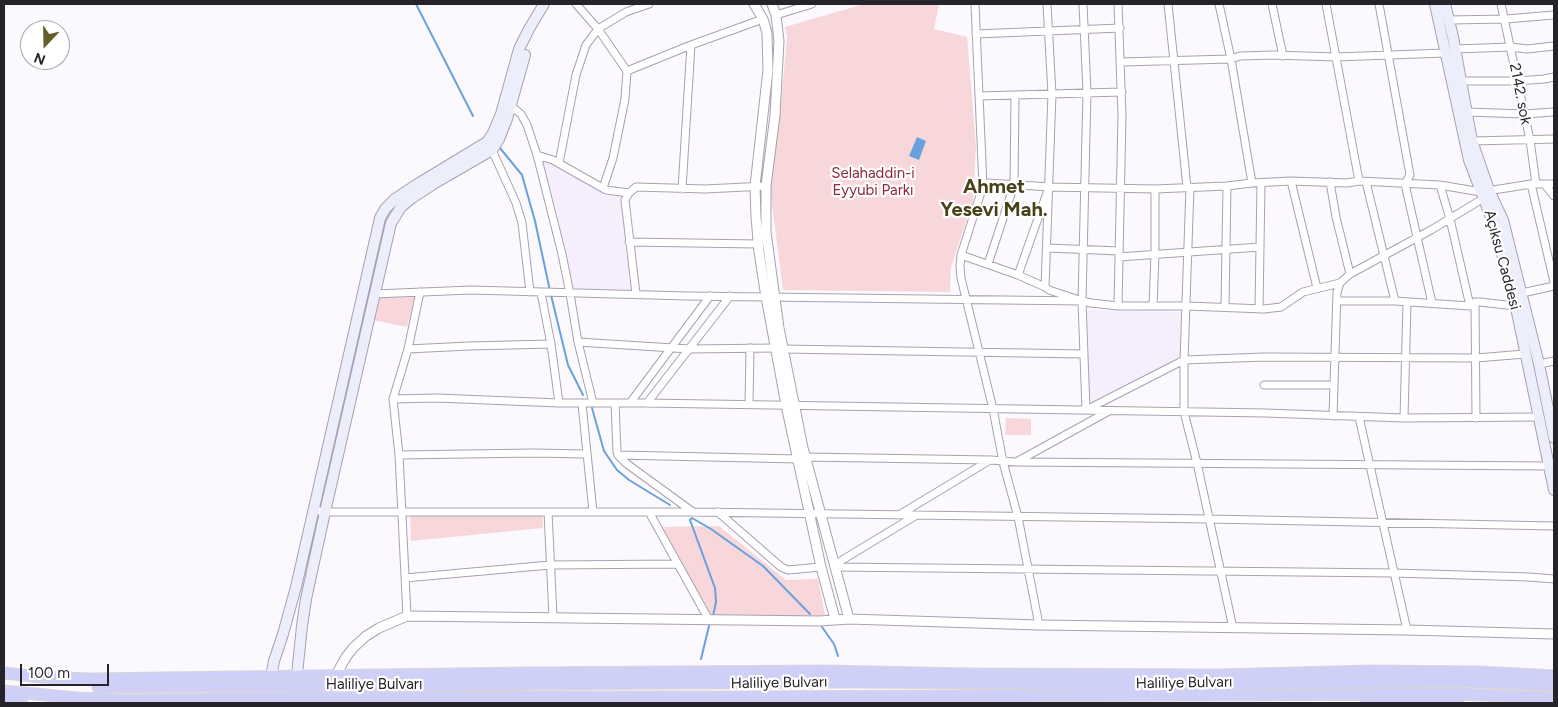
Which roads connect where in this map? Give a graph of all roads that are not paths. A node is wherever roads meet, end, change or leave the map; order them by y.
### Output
1 (544, 4) edge
2 (552, 4) edge
3 (576, 4) edge
4 (649, 4) edge
5 (754, 4) edge
6 (772, 4) edge
7 (812, 4) edge
8 (975, 4) edge
9 (1047, 4) edge
10 (1083, 4) edge
11 (1118, 4) edge
12 (1168, 4) edge
13 (1219, 4) edge
14 (1272, 4) edge
15 (1326, 4) edge
16 (1379, 4) edge
17 (1435, 4) edge
18 (1445, 4) edge
19 (1502, 4) edge
20 (776, 15) junction
21 (1554, 16) edge
22 (763, 19) junction
23 (1506, 19) junction
24 (1449, 20) junction
25 (1120, 28) junction
26 (598, 29) junction
27 (1083, 29) junction
28 (1048, 32) junction
29 (976, 34) junction
30 (691, 45) junction
31 (1554, 46) edge
32 (1511, 47) junction
33 (1450, 51) junction
34 (1388, 54) junction
35 (1283, 56) junction
36 (1336, 56) junction
37 (1231, 59) junction
38 (1174, 60) junction
39 (1121, 62) junction
40 (627, 71) junction
41 (1554, 77) edge
42 (1461, 81) junction
43 (1518, 81) junction
44 (1087, 92) junction
45 (1122, 92) junction
46 (1052, 94) junction
47 (979, 96) junction
48 (1015, 96) junction
49 (512, 107) junction
50 (1467, 112) junction
51 (1554, 112) edge
52 (1524, 114) junction
53 (1554, 139) edge
54 (1530, 140) junction
55 (1472, 141) junction
56 (492, 150) junction
57 (537, 155) junction
58 (559, 163) junction
59 (1291, 181) junction
60 (1330, 182) junction
61 (1363, 182) junction
62 (1252, 183) junction
63 (1261, 183) junction
64 (1405, 184) junction
65 (1533, 184) junction
66 (1554, 184) edge
67 (1014, 185) junction
68 (1440, 185) junction
69 (1545, 185) junction
70 (755, 186) junction
71 (766, 186) junction
72 (983, 186) junction
73 (1227, 186) junction
74 (1050, 187) junction
75 (1085, 187) junction
76 (1188, 187) junction
77 (603, 188) junction
78 (682, 189) junction
79 (1121, 189) junction
80 (1155, 189) junction
81 (629, 193) junction
82 (1485, 194) junction
83 (1554, 196) edge
84 (1450, 219) junction
85 (1416, 237) junction
86 (630, 242) junction
87 (758, 244) junction
88 (1260, 247) junction
89 (1047, 248) junction
90 (1083, 250) junction
91 (1226, 250) junction
92 (1188, 252) junction
93 (1119, 254) junction
94 (961, 255) junction
95 (1155, 255) junction
96 (1384, 256) junction
97 (988, 264) junction
98 (1350, 274) junction
99 (1018, 275) junction
100 (1554, 282) edge
101 (1340, 283) junction
102 (1554, 286) edge
103 (1045, 287) junction
104 (1317, 288) junction
105 (420, 292) junction
106 (530, 292) junction
107 (1522, 292) junction
108 (543, 293) junction
109 (374, 294) junction
110 (566, 294) junction
111 (636, 294) junction
112 (710, 296) junction
113 (730, 296) junction
114 (776, 296) junction
115 (766, 297) junction
116 (967, 300) junction
117 (1082, 301) junction
118 (1337, 301) junction
119 (1395, 301) junction
120 (1407, 302) junction
121 (1432, 303) junction
122 (1472, 304) junction
123 (1118, 306) junction
124 (1153, 306) junction
125 (1187, 306) junction
126 (1515, 306) junction
127 (1225, 307) junction
128 (1259, 309) junction
129 (578, 342) junction
130 (551, 344) junction
131 (671, 348) junction
132 (750, 348) junction
133 (780, 348) junction
134 (408, 349) junction
135 (689, 349) junction
136 (979, 353) junction
137 (1084, 354) junction
138 (1525, 354) junction
139 (1336, 357) junction
140 (1405, 358) junction
141 (1476, 358) junction
142 (1184, 360) junction
143 (1554, 361) edge
144 (1539, 364) junction
145 (1264, 385) dead end
146 (1334, 385) junction
147 (393, 399) junction
148 (559, 403) junction
149 (592, 403) junction
150 (614, 403) junction
151 (630, 403) junction
152 (647, 403) junction
153 (582, 404) junction
154 (749, 404) junction
155 (790, 405) junction
156 (993, 409) junction
157 (1086, 410) junction
158 (1109, 411) junction
159 (1184, 412) junction
160 (1333, 416) junction
161 (1359, 417) junction
162 (1538, 417) junction
163 (1404, 418) junction
164 (1476, 418) junction
165 (1554, 438) edge
166 (586, 454) junction
167 (400, 455) junction
168 (618, 456) junction
169 (801, 458) junction
170 (991, 460) junction
171 (1003, 462) junction
172 (1015, 462) junction
173 (1197, 463) junction
174 (1368, 465) junction
175 (1549, 466) junction
176 (1554, 490) edge
177 (314, 510) junction
178 (401, 511) junction
179 (325, 512) junction
180 (548, 512) junction
181 (593, 512) junction
182 (649, 512) junction
183 (693, 512) junction
184 (717, 512) junction
185 (814, 514) junction
186 (898, 515) junction
187 (916, 516) junction
188 (1018, 517) junction
189 (1209, 519) junction
190 (1382, 522) junction
191 (1554, 526) edge
192 (678, 564) junction
193 (550, 565) junction
194 (835, 566) junction
195 (821, 567) junction
196 (1029, 569) junction
197 (1221, 572) junction
198 (1394, 573) junction
199 (405, 578) junction
200 (1554, 579) edge
201 (407, 616) junction
202 (553, 617) junction
203 (836, 619) junction
204 (849, 619) junction
205 (709, 620) junction
206 (1039, 625) junction
207 (1233, 628) junction
208 (1407, 630) junction
209 (1554, 634) edge
210 (4, 673) edge
211 (518, 673) junction
212 (969, 674) junction
213 (336, 675) junction
214 (270, 676) junction
215 (1554, 676) edge
216 (298, 677) junction
217 (4, 679) edge
218 (848, 682) junction
219 (650, 683) junction
220 (1554, 685) edge
221 (353, 691) junction
222 (4, 692) edge
223 (648, 696) junction
224 (849, 696) junction
225 (1554, 698) edge
226 (4, 702) edge
227 (22, 703) edge
228 (267, 703) edge
229 (294, 703) edge
230 (588, 703) edge
231 (947, 703) edge
232 (1366, 703) edge
233 (1458, 703) edge

1 - 177 main road
2 - 49 main road
3 - 26 street
4 - 26 street
5 - 22 street
6 - 20 street
7 - 20 street
8 - 29 street
9 - 28 street
10 - 27 street
11 - 25 street
12 - 38 street
13 - 37 street
14 - 35 street
15 - 36 street
16 - 34 street
17 - 33 main road, Açıksu Caddesi
18 - 24 main road, Açıksu Caddesi
19 - 23 street, 2142. sok
20 - 71 street
21 - 23 street
22 - 30 street
22 - 70 street
23 - 24 street
23 - 32 street, 2142. sok
24 - 33 main road, Açıksu Caddesi
25 - 27 street
25 - 39 street
26 - 40 street
26 - 58 street
27 - 28 street
27 - 44 street
28 - 29 street
28 - 46 street
29 - 47 street
30 - 40 street
30 - 78 street
31 - 32 street
32 - 33 street
32 - 43 street, 2142. sok
33 - 34 street
33 - 42 main road, Açıksu Caddesi
33 - 82 main road, Açıksu Caddesi
34 - 36 street
34 - 64 street
35 - 36 street
35 - 37 street
36 - 61 street
37 - 38 street
37 - 62 street
38 - 39 street
38 - 76 street
39 - 45 street
40 - 77 street
41 - 43 street
42 - 43 street
42 - 50 main road, Açıksu Caddesi
43 - 52 street, 2142. sok
44 - 45 street
44 - 46 street
44 - 75 street
45 - 79 street
46 - 48 street
46 - 74 street
47 - 48 street
47 - 72 street
48 - 67 street
49 - 56 main road
49 - 57 street
50 - 52 street
50 - 55 main road, Açıksu Caddesi
51 - 52 street
52 - 54 street, 2142. sok
53 - 54 street
54 - 55 street
54 - 65 street, 2142. sok
55 - 82 main road, Açıksu Caddesi
56 - 106 street
56 - 109 main road
57 - 58 street
57 - 110 street
58 - 77 street
59 - 60 street
59 - 63 street
59 - 104 street
60 - 61 street
60 - 98 street
61 - 64 street
61 - 96 street
62 - 63 street
62 - 73 street
63 - 88 street
64 - 68 street
64 - 85 street
65 - 69 street
65 - 82 street
65 - 100 street, 2142. sok
66 - 69 street
67 - 72 street
67 - 74 street
67 - 97 street
68 - 82 street
68 - 84 street
69 - 83 street
70 - 71 street
70 - 78 street
70 - 87 street
71 - 114 street
72 - 94 street
73 - 76 street
73 - 91 street
74 - 75 street
74 - 89 street
74 - 99 street
75 - 79 street
75 - 90 street
76 - 80 street
76 - 92 street
77 - 81 street
78 - 81 street
79 - 80 street
79 - 93 street
80 - 95 street
81 - 86 street
82 - 84 street
82 - 107 main road, Açıksu Caddesi
82 - 126 main road, Açıksu Caddesi
84 - 85 street
84 - 122 street
85 - 96 street
85 - 121 street
86 - 87 street
86 - 111 street
87 - 115 street
88 - 91 street
88 - 128 street
89 - 90 street
89 - 103 street
90 - 93 street
90 - 117 street
91 - 92 street
91 - 127 street
92 - 95 street
92 - 125 street
93 - 95 street
93 - 123 street
94 - 97 street
94 - 116 street
95 - 124 street
96 - 98 street
96 - 119 street
97 - 99 street
98 - 101 street
99 - 103 street
101 - 104 street
101 - 118 street
102 - 107 street
103 - 117 street
104 - 128 street
105 - 106 street
105 - 109 street
105 - 134 street
106 - 108 street
107 - 144 main road, Açıksu Caddesi
108 - 110 street
108 - 130 street
109 - 179 main road
110 - 111 street
110 - 129 street
111 - 112 street
112 - 113 street
112 - 131 street
113 - 115 street
113 - 135 street
114 - 115 street
114 - 116 street
114 - 133 street
115 - 133 street
116 - 117 street
116 - 136 street
117 - 123 street
117 - 137 street
118 - 119 street
118 - 139 street
119 - 120 street
120 - 121 street
120 - 140 street
121 - 122 street
122 - 126 street
122 - 141 street
123 - 124 street
124 - 125 street
125 - 127 street
125 - 142 street
126 - 138 main road, Açıksu Caddesi
127 - 128 street
129 - 131 street
129 - 149 street
130 - 134 street
130 - 148 street
131 - 135 street
131 - 151 street
132 - 133 street
132 - 135 street
132 - 154 street
133 - 136 street
133 - 155 street
134 - 147 street
135 - 152 street
136 - 137 street
136 - 156 street
137 - 157 street
138 - 141 street
138 - 162 main road, Açıksu Caddesi
139 - 140 street
139 - 142 street
139 - 146 street
140 - 141 street
140 - 163 street
141 - 164 street
142 - 157 street
142 - 159 street
143 - 144 street
144 - 165 main road, Açıksu Caddesi
145 - 146 street
146 - 160 street
147 - 148 street
147 - 167 street
148 - 153 street
149 - 150 street
149 - 153 street
150 - 151 street
150 - 168 street
151 - 152 street
152 - 154 street
153 - 166 street
154 - 155 street
155 - 156 street
155 - 169 street
156 - 157 street
156 - 171 street
157 - 158 street
158 - 159 street
158 - 172 street
159 - 160 street
159 - 173 street
160 - 161 street
161 - 163 street
161 - 174 street
162 - 164 street
162 - 175 main road, Açıksu Caddesi
163 - 164 street
166 - 167 street
166 - 181 street
167 - 178 street
168 - 169 street
168 - 183 street
169 - 170 street
169 - 185 street
170 - 171 street
170 - 186 street
171 - 172 street
171 - 188 street
172 - 173 street
173 - 174 street
173 - 189 street
174 - 175 street
174 - 190 street
175 - 176 main road, Açıksu Caddesi
177 - 179 street
177 - 214 main road
178 - 179 street
178 - 180 street
178 - 199 street
179 - 216 main road
180 - 181 street
180 - 193 street
181 - 182 street
182 - 183 street
182 - 192 street
183 - 184 street
184 - 185 street
184 - 195 street
185 - 186 street
185 - 194 street
185 - 195 street
186 - 187 street
187 - 188 street
187 - 194 street
188 - 189 street
188 - 196 street
189 - 190 street
189 - 197 street
190 - 191 street
190 - 198 street
192 - 193 street
192 - 205 street
193 - 199 street
193 - 202 street
194 - 196 street
194 - 204 street
195 - 203 street
196 - 197 street
196 - 206 street
197 - 198 street
197 - 207 street
198 - 200 street
198 - 208 street
199 - 201 street
201 - 202 street
201 - 213 street
202 - 205 street
203 - 204 street
203 - 205 street
204 - 206 street
206 - 207 street
207 - 208 street
208 - 209 street
210 - 214 highway
211 - 212 highway
211 - 213 highway
211 - 219 highway
212 - 215 highway
212 - 218 highway
213 - 216 highway
214 - 216 highway
214 - 228 main road
216 - 229 main road
217 - 221 highway, Haliliye Bulvarı, bridge
218 - 219 highway, Haliliye Bulvarı
218 - 220 highway, Haliliye Bulvarı
219 - 221 highway, Haliliye Bulvarı
221 - 222 highway, Haliliye Bulvarı, bridge
221 - 223 highway, Haliliye Bulvarı
223 - 224 highway, Haliliye Bulvarı
223 - 230 highway
224 - 225 highway, Haliliye Bulvarı
224 - 231 highway
226 - 227 highway
232 - 233 highway

